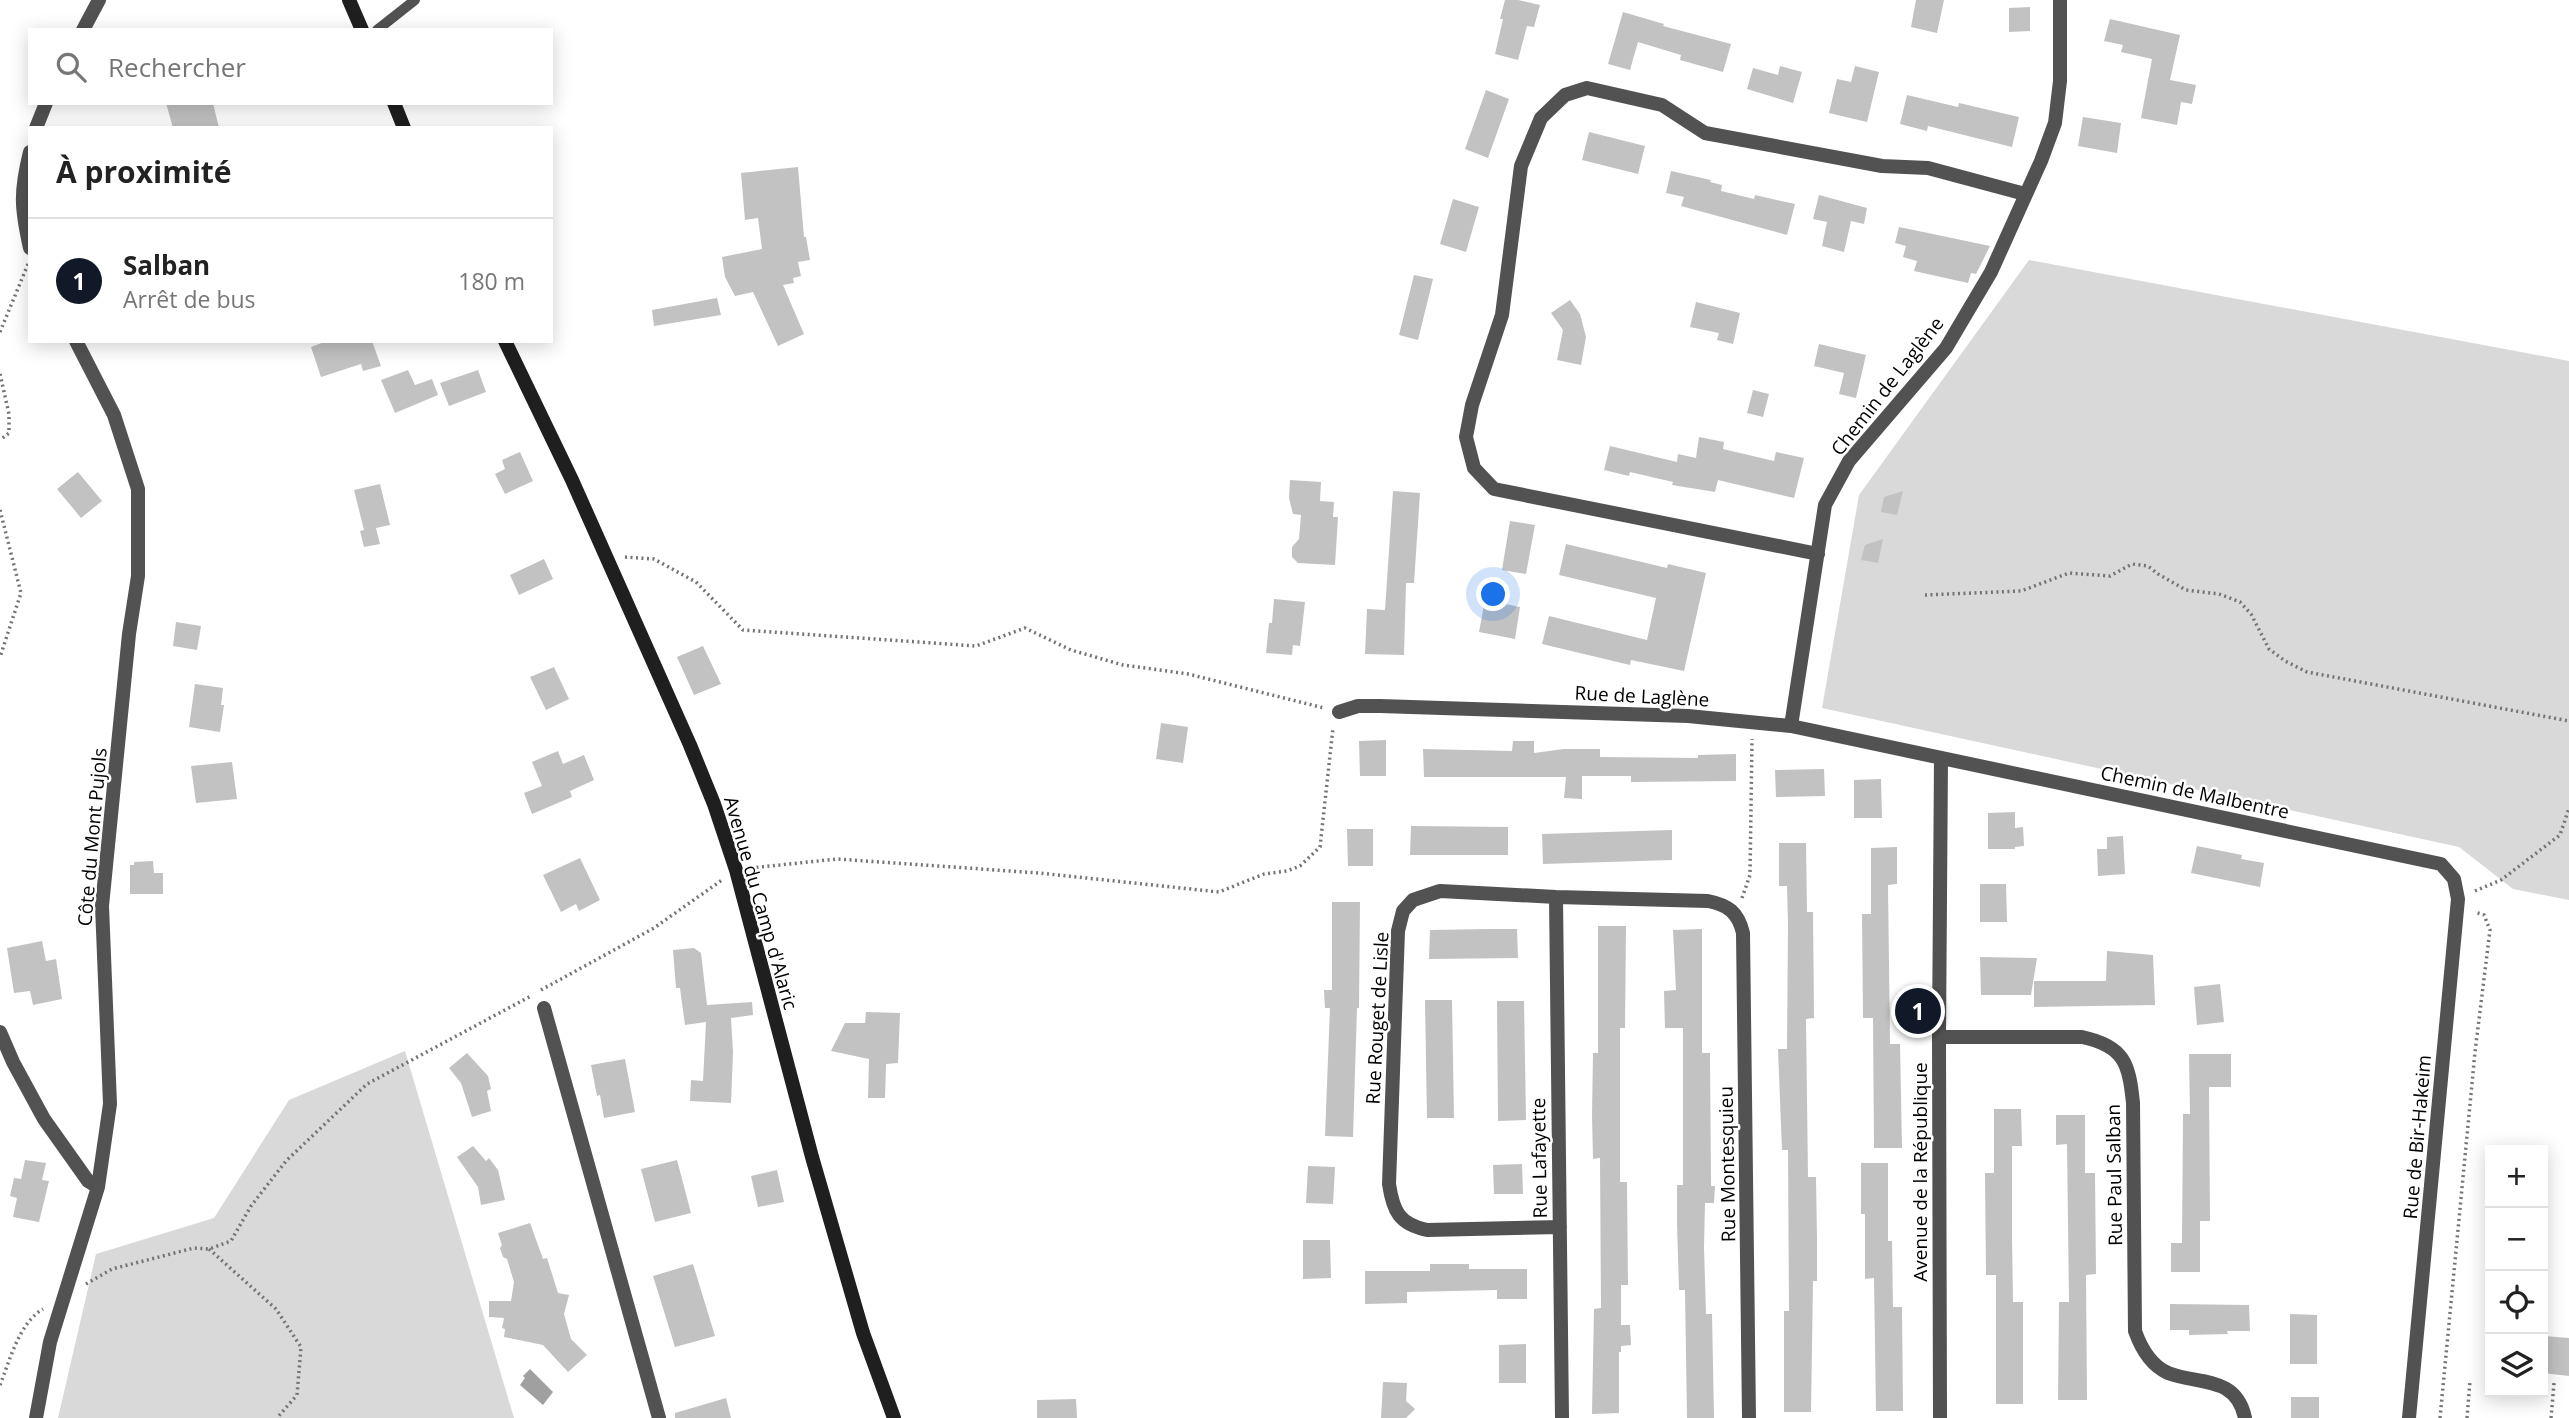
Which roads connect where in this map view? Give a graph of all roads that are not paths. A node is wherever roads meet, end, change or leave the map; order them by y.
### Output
1 (99, 0) edge
2 (349, 0) edge
3 (415, 0) edge
4 (2060, 0) edge
5 (84, 28) edge
6 (361, 28) edge
7 (380, 28) edge
8 (45, 105) edge
9 (395, 105) edge
10 (37, 126) edge
11 (403, 126) edge
12 (28, 160) edge
13 (2025, 194) junction
14 (28, 239) edge
15 (77, 343) edge
16 (506, 343) edge
17 (1818, 554) junction
18 (1339, 712) road end
19 (1791, 726) junction
20 (1941, 758) junction
21 (2441, 864) joint
22 (1556, 897) junction
23 (1734, 912) joint
24 (544, 1008) dead end
25 (0, 1032) edge
26 (1939, 1037) junction
27 (98, 1187) junction
28 (1560, 1227) junction
29 (36, 1418) edge
30 (659, 1418) edge
31 (894, 1418) edge
32 (1562, 1418) edge
33 (1749, 1418) edge
34 (1940, 1418) edge
35 (2245, 1418) edge
36 (2409, 1418) edge

1 - 5 street
2 - 6 main road
3 - 7 lane
4 - 13 street, Chemin de Laglène
8 - 10 street
9 - 11 main road
12 - 14 street
13 - 17 street, Chemin de Laglène
13 - 17 street
15 - 27 street, Côte du Mont Pujols
16 - 31 main road, Avenue du Camp d'Alaric
17 - 19 street, Chemin de Laglène
18 - 19 street, Rue de Laglène
19 - 20 street, Rue de Laglène
20 - 21 street, Chemin de Malbentre
20 - 26 street, Avenue de la République
21 - 36 street, Rue de Bir-Hakeim
22 - 23 street, Rue Rouget de Lisle
22 - 28 street, Rue Lafayette
22 - 28 street, Rue Rouget de Lisle
23 - 33 street, Rue Montesquieu
24 - 30 street
25 - 27 street
26 - 34 street, Avenue de la République
26 - 35 street, Rue Paul Salban
27 - 29 street, Côte du Mont Pujols
28 - 32 street, Rue Lafayette

